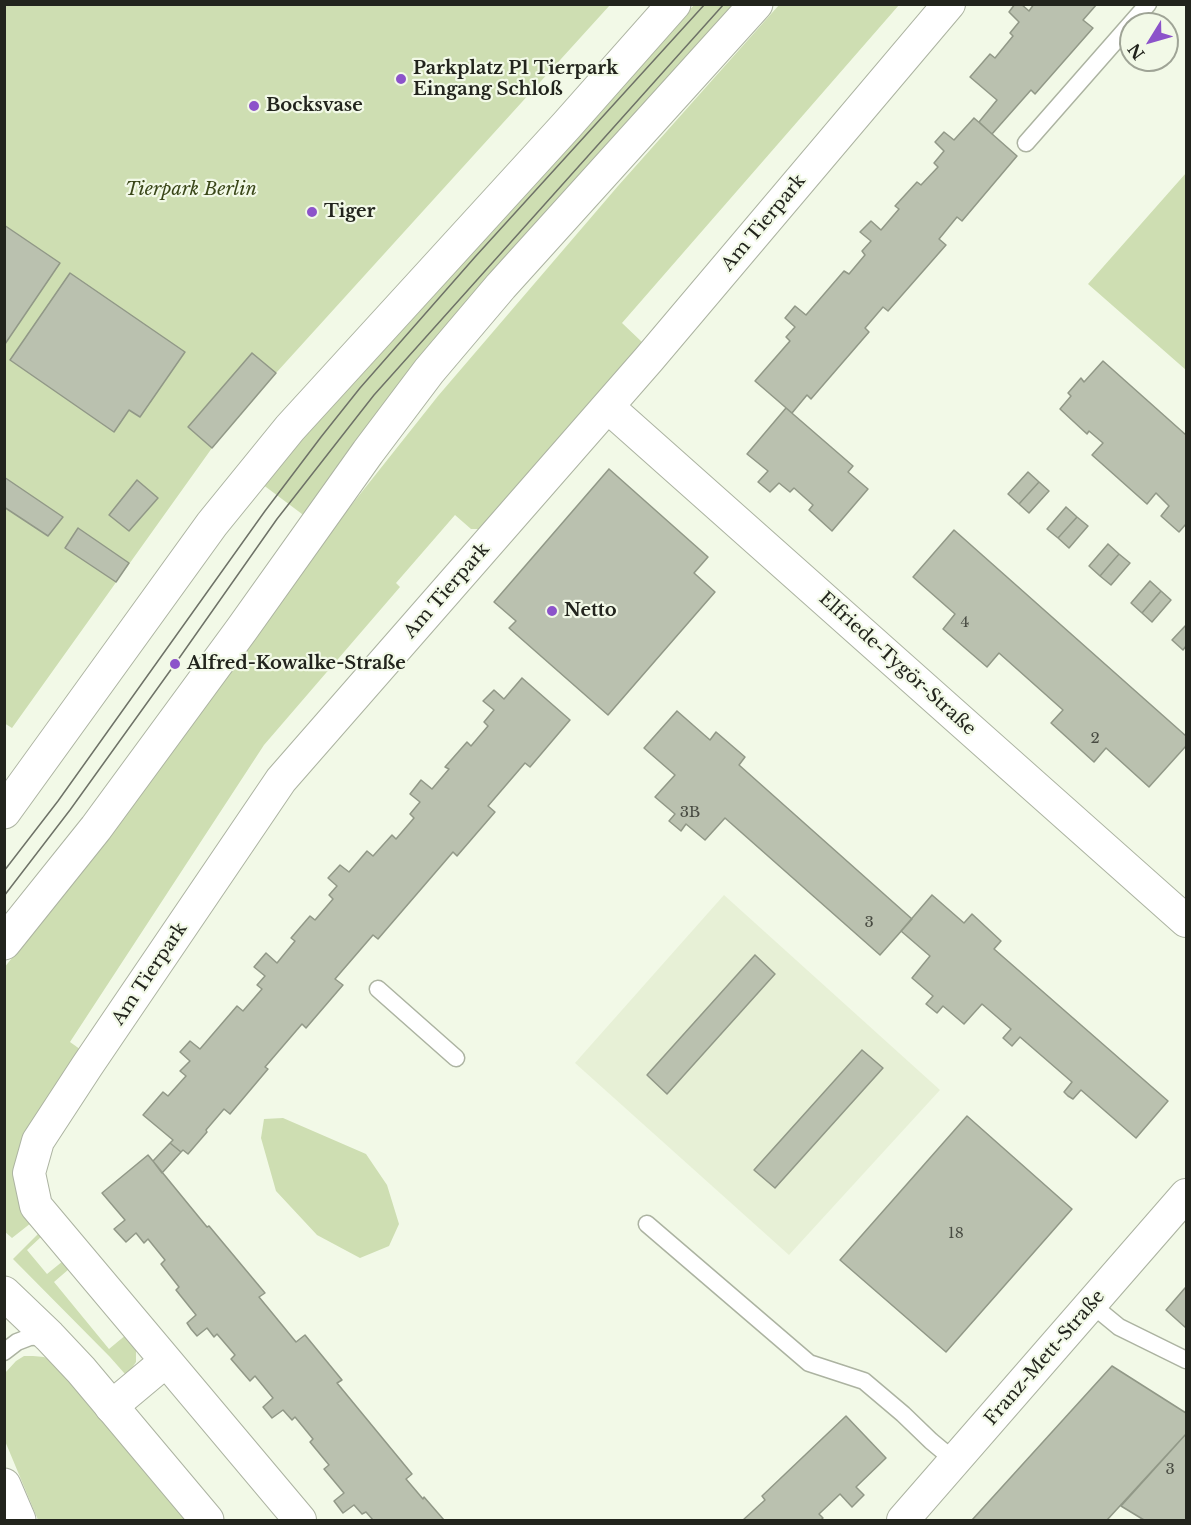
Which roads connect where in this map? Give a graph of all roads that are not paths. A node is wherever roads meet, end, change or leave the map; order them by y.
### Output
1 (674, 4) edge
2 (756, 4) edge
3 (949, 4) edge
4 (1148, 4) edge
5 (1026, 142) dead end
6 (608, 407) junction
7 (4, 812) edge
8 (1186, 921) edge
9 (4, 943) edge
10 (378, 989) dead end
11 (456, 1058) dead end
12 (1186, 1195) edge
13 (647, 1224) dead end
14 (4, 1293) edge
15 (1091, 1304) junction
16 (49, 1336) junction
17 (4, 1352) edge
18 (1186, 1360) edge
19 (166, 1361) junction
20 (111, 1407) junction
21 (955, 1461) junction
22 (4, 1485) edge
23 (19, 1521) edge
24 (207, 1521) edge
25 (300, 1521) edge
26 (903, 1521) edge

1 - 7 main road
2 - 9 main road
3 - 6 street, Am Tierpark
4 - 5 lane
6 - 8 street, Elfriede-Tygör-Straße
6 - 19 street, Am Tierpark
10 - 11 lane
12 - 15 street, Franz-Mett-Straße
13 - 21 lane
14 - 16 main road
15 - 18 lane
15 - 21 street, Franz-Mett-Straße
16 - 17 lane
16 - 20 main road
19 - 20 street
19 - 25 street
20 - 24 main road
21 - 26 street, Franz-Mett-Straße
22 - 23 main road

